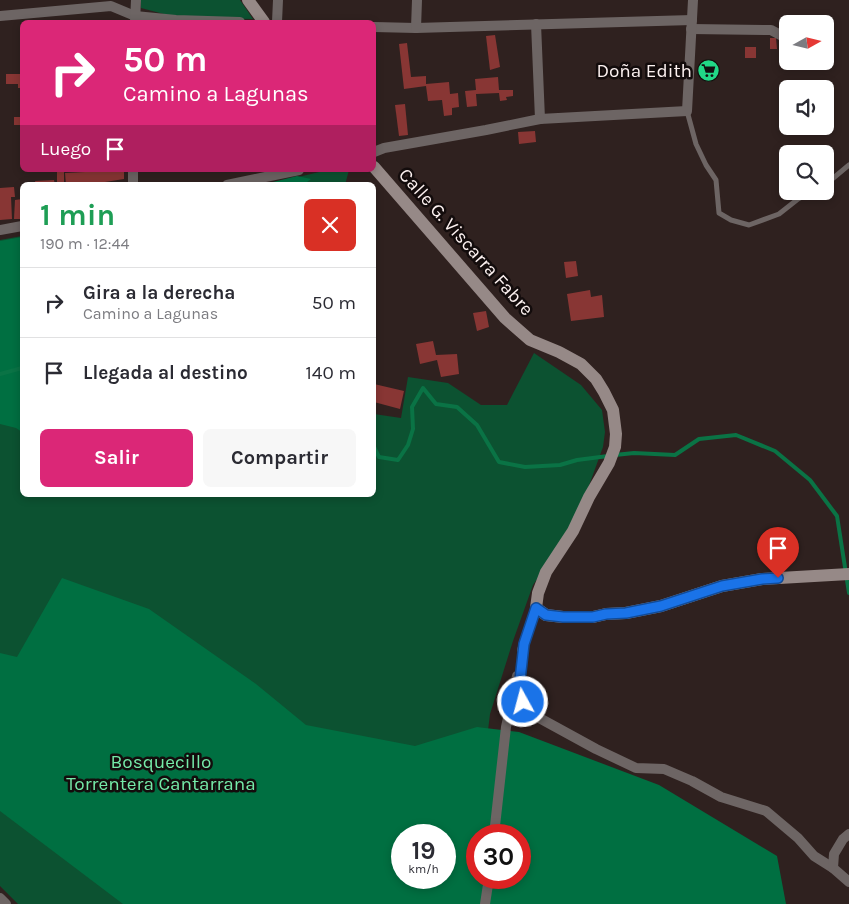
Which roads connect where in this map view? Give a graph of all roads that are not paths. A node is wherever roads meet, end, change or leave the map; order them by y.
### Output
1 (136, 0) edge
2 (248, 0) edge
3 (278, 0) edge
4 (417, 0) edge
5 (693, 0) edge
6 (0, 16) edge
7 (135, 19) edge
8 (176, 20) edge
9 (263, 20) edge
10 (277, 20) edge
11 (536, 24) junction
12 (692, 24) junction
13 (376, 26) edge
14 (416, 28) junction
15 (779, 34) edge
16 (687, 111) junction
17 (540, 118) junction
18 (376, 151) edge
19 (849, 166) edge
20 (376, 169) edge
21 (289, 172) edge
22 (834, 178) edge
23 (241, 182) edge
24 (797, 200) edge
25 (20, 226) edge
26 (0, 230) edge
27 (849, 574) edge
28 (536, 608) junction
29 (524, 644) junction
30 (495, 824) edge
31 (849, 834) edge
32 (833, 868) junction
33 (849, 882) edge
34 (487, 889) edge
35 (0, 898) edge
36 (6, 904) edge
37 (485, 904) edge

1 - 7 street
2 - 9 street
3 - 10 street
4 - 14 street
5 - 12 street
6 - 7 street
7 - 8 street
11 - 12 street
11 - 14 street
11 - 17 street
12 - 15 street
12 - 16 street
13 - 14 street
16 - 17 street
16 - 24 lane
17 - 18 street
19 - 22 lane
20 - 28 street, Calle G. Viscarra Fabre
21 - 23 street
25 - 26 street
27 - 28 street
28 - 29 street
29 - 30 street
29 - 32 street
31 - 32 street
32 - 33 street
34 - 37 street
35 - 36 street

